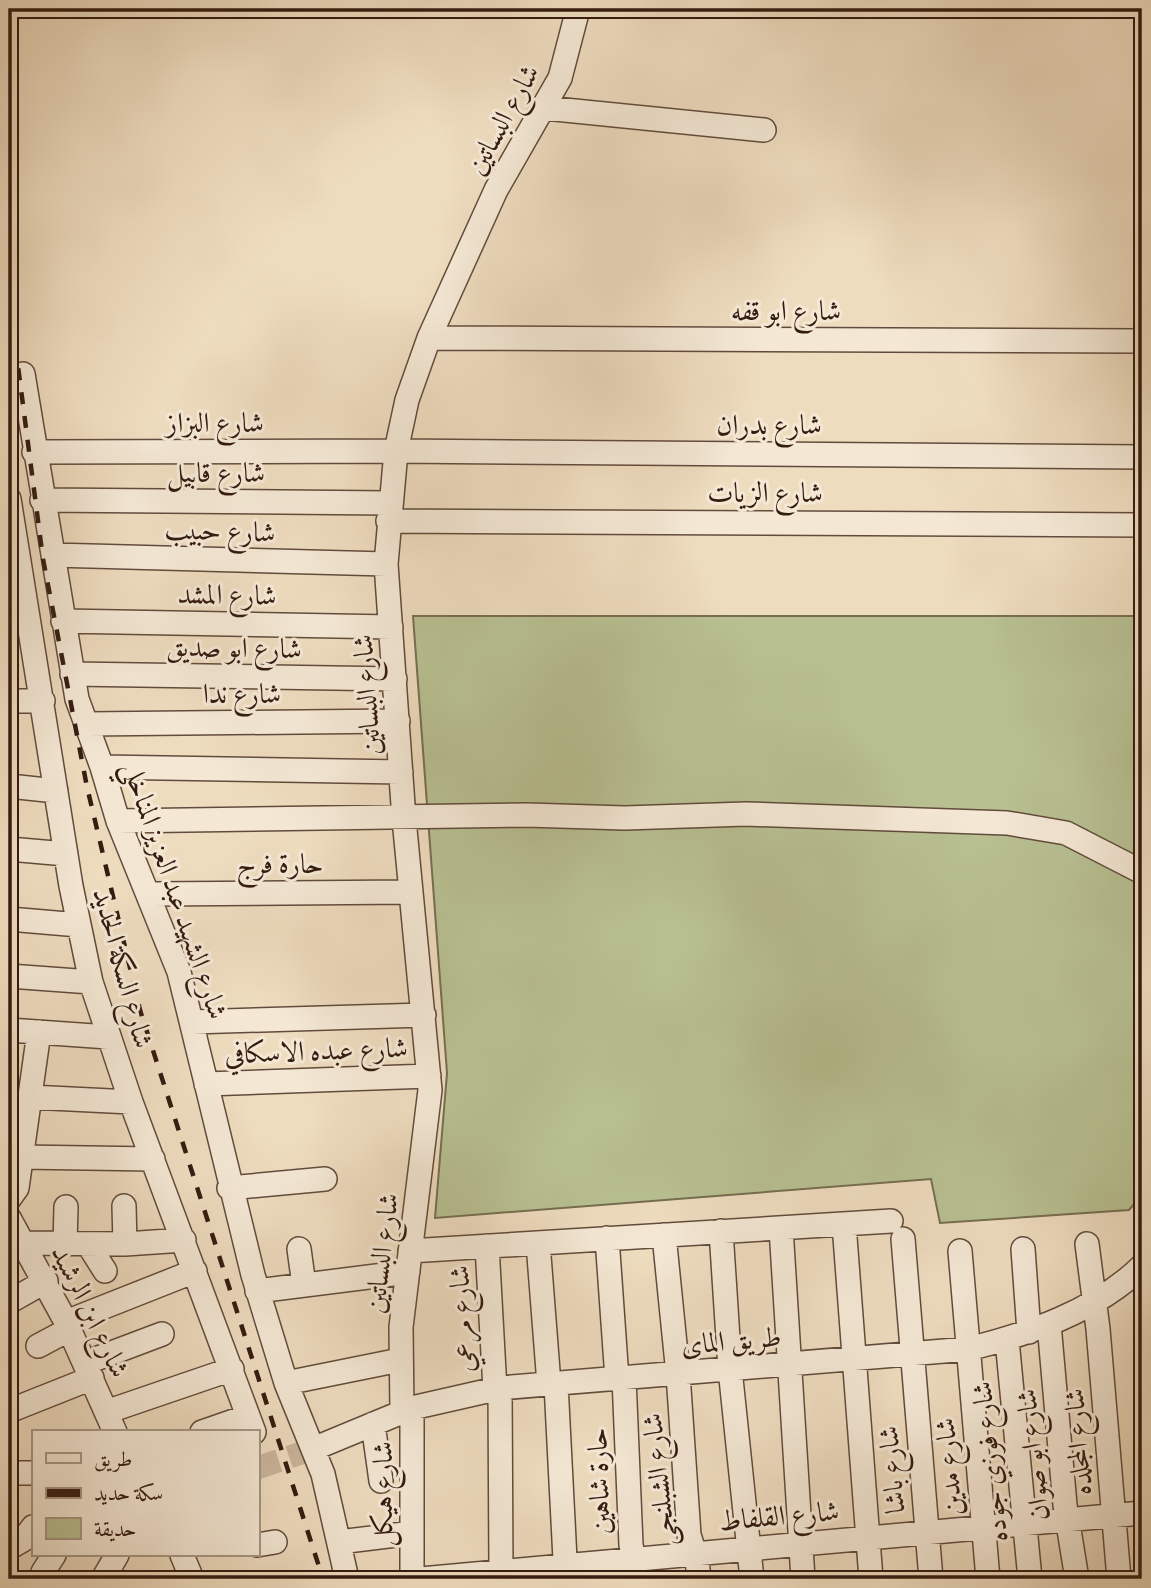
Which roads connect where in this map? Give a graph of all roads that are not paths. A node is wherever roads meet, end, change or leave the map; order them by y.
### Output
1 (578, 9) edge
2 (545, 108) junction
3 (764, 130) dead end
4 (429, 338) junction
5 (1142, 341) edge
6 (23, 374) dead end
7 (396, 451) junction
8 (34, 452) junction
9 (1142, 457) edge
10 (42, 500) junction
11 (10, 509) edge
12 (389, 512) junction
13 (1142, 525) edge
14 (53, 555) junction
15 (386, 564) junction
16 (16, 582) edge
17 (62, 621) junction
18 (391, 627) junction
19 (9, 629) edge
20 (32, 629) junction
21 (72, 674) junction
22 (395, 679) junction
23 (9, 701) edge
24 (43, 701) junction
25 (398, 721) junction
26 (87, 724) junction
27 (102, 766) junction
28 (401, 772) junction
29 (9, 786) edge
30 (56, 791) junction
31 (404, 820) junction
32 (118, 821) junction
33 (9, 849) edge
34 (66, 854) junction
35 (1142, 872) edge
36 (411, 892) junction
37 (150, 894) junction
38 (9, 919) edge
39 (79, 925) junction
40 (9, 976) edge
41 (92, 982) junction
42 (424, 1015) junction
43 (192, 1021) junction
44 (9, 1030) edge
45 (39, 1032) junction
46 (108, 1037) junction
47 (429, 1076) junction
48 (205, 1084) junction
49 (30, 1097) junction
50 (131, 1102) junction
51 (21, 1157) junction
52 (153, 1159) junction
53 (325, 1178) dead end
54 (229, 1188) junction
55 (9, 1199) edge
56 (124, 1206) dead end
57 (65, 1207) dead end
58 (9, 1217) edge
59 (844, 1224) junction
60 (781, 1228) junction
61 (721, 1231) junction
62 (664, 1235) junction
63 (607, 1238) junction
64 (184, 1240) junction
65 (18, 1242) edge
66 (538, 1243) junction
67 (65, 1244) junction
68 (88, 1244) junction
69 (125, 1244) junction
70 (1087, 1244) dead end
71 (487, 1246) junction
72 (299, 1249) dead end
73 (1023, 1249) dead end
74 (960, 1251) dead end
75 (409, 1262) junction
76 (1142, 1266) edge
77 (105, 1271) dead end
78 (195, 1271) junction
79 (46, 1281) junction
80 (304, 1285) junction
81 (257, 1291) junction
82 (1092, 1301) junction
83 (11, 1302) edge
84 (68, 1325) junction
85 (1028, 1332) junction
86 (162, 1334) dead end
87 (38, 1346) dead end
88 (968, 1349) junction
89 (911, 1356) junction
90 (400, 1360) junction
91 (855, 1360) junction
92 (789, 1366) junction
93 (232, 1369) junction
94 (730, 1369) junction
95 (88, 1370) junction
96 (678, 1374) junction
97 (621, 1379) junction
98 (286, 1383) junction
99 (552, 1384) junction
100 (498, 1389) junction
101 (407, 1410) junction
102 (9, 1411) edge
103 (111, 1422) edge
104 (373, 1424) junction
105 (254, 1430) edge
106 (313, 1449) junction
107 (9, 1473) edge
108 (32, 1473) edge
109 (381, 1481) dead end
110 (1142, 1513) edge
111 (1112, 1514) junction
112 (1069, 1518) junction
113 (1026, 1522) junction
114 (983, 1526) junction
115 (926, 1532) junction
116 (412, 1533) junction
117 (868, 1537) junction
118 (339, 1542) junction
119 (800, 1544) junction
120 (748, 1547) junction
121 (695, 1553) junction
122 (116, 1556) edge
123 (186, 1556) edge
124 (636, 1569) edge
125 (565, 1573) edge
126 (505, 1574) edge
127 (103, 1579) edge
128 (192, 1579) edge
129 (348, 1579) edge
130 (412, 1579) edge
131 (421, 1579) edge
132 (699, 1579) edge
133 (752, 1579) edge
134 (803, 1579) edge
135 (871, 1579) edge
136 (931, 1579) edge
137 (988, 1579) edge
138 (1030, 1579) edge
139 (1077, 1579) edge
140 (1119, 1579) edge

1 - 2 street, شارع البساتين
2 - 3 street
2 - 4 street, شارع البساتين
4 - 5 street, شارع ابو قفه
4 - 7 street, شارع البساتين
6 - 8 street, شارع الشهيد عبد العزيز المناخلي
7 - 8 street, شارع البزاز
7 - 9 street, شارع بدران
7 - 12 street, شارع البساتين
8 - 10 street, شارع الشهيد عبد العزيز المناخلي
10 - 12 street, شارع قابيل
10 - 14 street, شارع الشهيد عبد العزيز المناخلي
11 - 16 street, شارع السكة الحديد
12 - 13 street, شارع الزيات
12 - 15 street, شارع البساتين
14 - 15 street, شارع حبيب
14 - 17 street, شارع الشهيد عبد العزيز المناخلي
15 - 18 street, شارع البساتين
16 - 20 street, شارع السكة الحديد
17 - 18 street, شارع المشد
17 - 21 street, شارع الشهيد عبد العزيز المناخلي
18 - 22 street, شارع البساتين
19 - 20 street
20 - 24 street, شارع السكة الحديد
21 - 22 street, شارع ابو صديق
21 - 26 street, شارع الشهيد عبد العزيز المناخلي
22 - 25 street, شارع البساتين
23 - 24 street
24 - 30 street, شارع السكة الحديد
25 - 26 street, شارع ندا
25 - 28 street, شارع البساتين
26 - 27 street, شارع الشهيد عبد العزيز المناخلي
27 - 28 street
27 - 32 street, شارع الشهيد عبد العزيز المناخلي
28 - 31 street, شارع البساتين
29 - 30 street
30 - 34 street, شارع السكة الحديد
31 - 32 street
31 - 35 street
31 - 36 street, شارع البساتين
32 - 37 street, شارع الشهيد عبد العزيز المناخلي
33 - 34 street
34 - 39 street, شارع السكة الحديد
36 - 37 street, حارة فرج
36 - 42 street, شارع البساتين
37 - 43 street, شارع الشهيد عبد العزيز المناخلي
38 - 39 street
39 - 41 street, شارع السكة الحديد
40 - 41 street
41 - 46 street, شارع السكة الحديد
42 - 43 street
42 - 47 street, شارع البساتين
43 - 48 street, شارع الشهيد عبد العزيز المناخلي
44 - 45 street
45 - 46 street
45 - 49 street
46 - 50 street, شارع السكة الحديد
47 - 48 street, شارع عبده الاسكافي
47 - 75 street, شارع البساتين
48 - 54 street, شارع الشهيد عبد العزيز المناخلي
49 - 50 street
49 - 51 street
50 - 52 street, شارع السكة الحديد
51 - 52 street
51 - 55 street
52 - 64 street, شارع السكة الحديد
53 - 54 street
54 - 81 street, شارع الشهيد عبد العزيز المناخلي
56 - 69 street
57 - 67 street
58 - 65 street, شارع ابن الرشيد
59 - 60 street
59 - 89 street, شارع باشا
59 - 91 street
60 - 61 street
60 - 92 street
61 - 62 street
61 - 94 street
62 - 63 street
62 - 96 street, شارع الشبلنجى
63 - 66 street
63 - 97 street, حارة شاهين
64 - 69 street
64 - 78 street, شارع السكة الحديد
65 - 67 street
65 - 79 street, شارع ابن الرشيد
66 - 71 street
66 - 99 street
67 - 68 street
68 - 69 street
68 - 77 street
70 - 82 street, شارع المجلده
71 - 75 street
71 - 100 street, شارع مرعي
72 - 80 street
73 - 85 street
74 - 88 street, شارع مدين
75 - 80 street
75 - 90 street, شارع البساتين
76 - 82 street, طريق الماى
78 - 84 street
78 - 93 street, شارع السكة الحديد
79 - 83 street
79 - 84 street, شارع ابن الرشيد
80 - 81 street
81 - 98 street, شارع الشهيد عبد العزيز المناخلي
82 - 85 street, طريق الماى
82 - 111 street, شارع المجلده
84 - 87 street
84 - 95 street, شارع ابن الرشيد
85 - 88 street, طريق الماى
85 - 112 street, شارع ابو صوان
85 - 113 street, شارع فوزي جوده
86 - 95 street
88 - 89 street, طريق الماى
88 - 114 street, شارع مدين
89 - 91 street, طريق الماى
89 - 115 street, شارع باشا
90 - 98 street
90 - 101 street, شارع البساتين
91 - 92 street, طريق الماى
91 - 117 street
92 - 94 street, طريق الماى
92 - 119 street
93 - 103 street
93 - 105 street, شارع السكة الحديد
94 - 96 street, طريق الماى
94 - 120 street
95 - 102 street
95 - 103 street, شارع ابن الرشيد
96 - 97 street, طريق الماى
96 - 121 street, شارع الشبلنجى
97 - 99 street, طريق الماى
97 - 124 street, حارة شاهين
98 - 106 street, شارع الشهيد عبد العزيز المناخلي
99 - 100 street, طريق الماى
99 - 125 street
100 - 101 street, طريق الماى
100 - 126 street, شارع مرعي
101 - 104 street, طريق الماى
101 - 116 street, شارع هيكل
104 - 106 street, طريق الماى
104 - 109 street
106 - 118 street, شارع الشهيد عبد العزيز المناخلي
107 - 108 street
110 - 111 street, شارع القلفاط
111 - 112 street, شارع القلفاط
111 - 140 street, شارع المجلده
112 - 113 street, شارع القلفاط
112 - 139 street, شارع ابو صوان
113 - 114 street, شارع القلفاط
113 - 138 street, شارع فوزي جوده
114 - 115 street, شارع القلفاط
114 - 137 street, شارع مدين
115 - 117 street, شارع القلفاط
115 - 136 street, شارع باشا
116 - 118 street
116 - 130 street, شارع هيكل
117 - 119 street, شارع القلفاط
117 - 135 street
118 - 129 street, شارع الشهيد عبد العزيز المناخلي
119 - 120 street, شارع القلفاط
119 - 134 street
120 - 121 street, شارع القلفاط
120 - 133 street
121 - 124 street, شارع القلفاط
121 - 132 street, شارع الشبلنجى
122 - 127 street
123 - 128 street
124 - 125 street, شارع القلفاط
125 - 126 street, شارع القلفاط
126 - 131 street, شارع القلفاط

